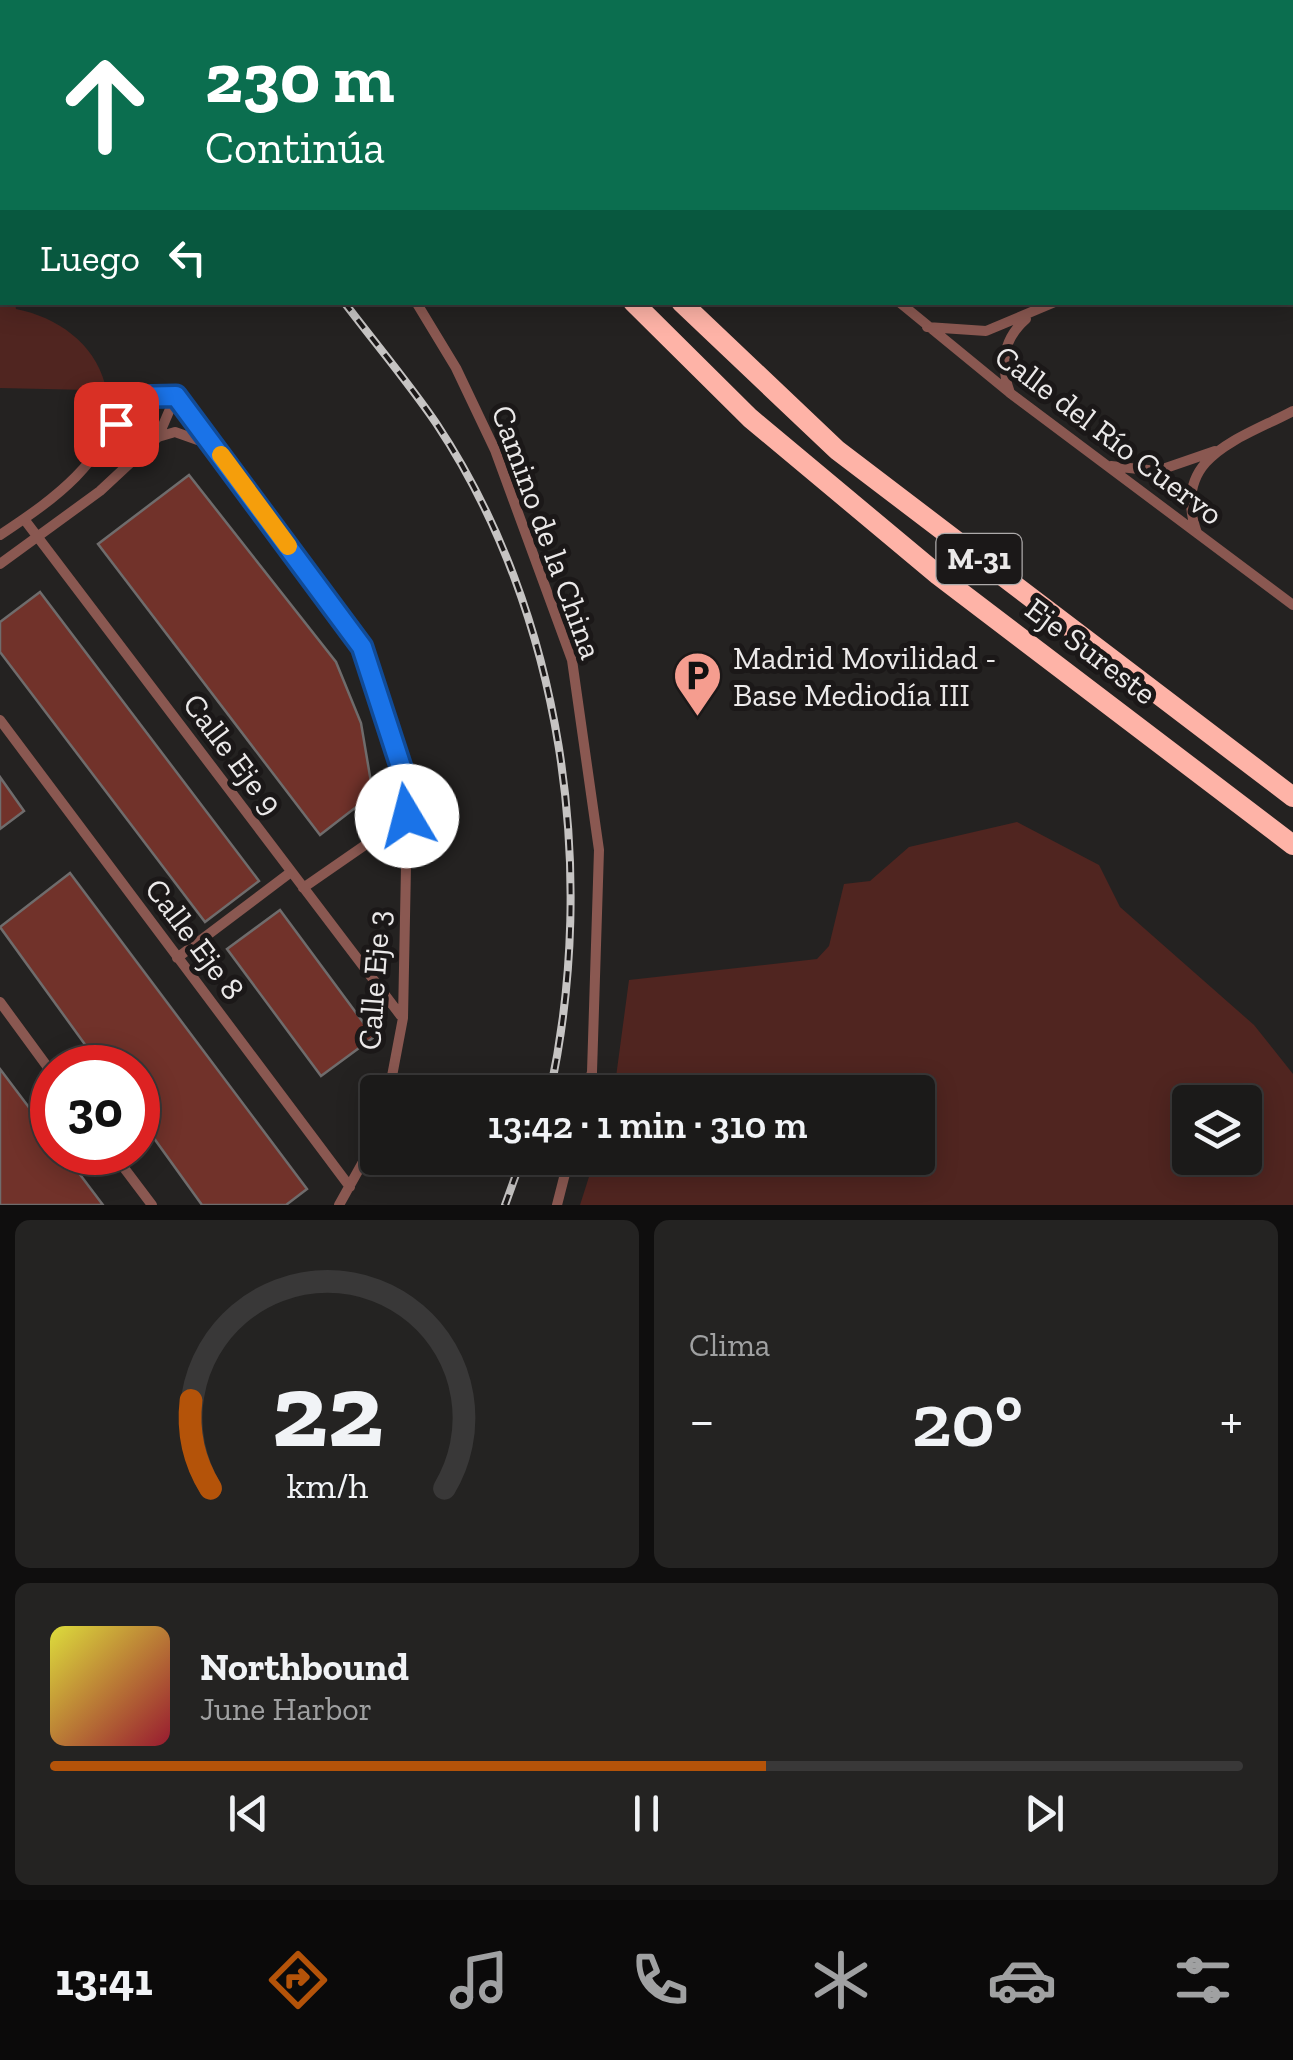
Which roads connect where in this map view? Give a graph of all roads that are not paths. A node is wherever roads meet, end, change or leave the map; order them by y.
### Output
1 (418, 305) edge
2 (636, 305) edge
3 (684, 305) edge
4 (902, 305) edge
5 (1048, 305) edge
6 (1030, 315) junction
7 (926, 327) junction
8 (1010, 394) junction
9 (176, 396) junction
10 (1293, 410) edge
11 (158, 437) junction
12 (216, 448) junction
13 (1221, 450) junction
14 (1104, 463) junction
15 (24, 519) junction
16 (1197, 533) junction
17 (0, 535) edge
18 (37, 536) junction
19 (0, 564) edge
20 (1291, 602) edge
21 (0, 720) edge
22 (1293, 797) edge
23 (407, 816) junction
24 (1293, 845) edge
25 (291, 872) junction
26 (304, 888) junction
27 (178, 958) junction
28 (0, 1002) edge
29 (402, 1018) junction
30 (32, 1045) edge
31 (392, 1075) edge
32 (591, 1075) edge
33 (360, 1168) edge
34 (129, 1175) edge
35 (565, 1175) edge
36 (350, 1187) junction
37 (152, 1205) edge
38 (339, 1205) edge
39 (557, 1205) edge

1 - 32 street, Camino de la China
2 - 24 highway, Eje Sureste / M-31
3 - 22 highway, Eje Sureste / M-31
4 - 7 street, Calle del Río Cuervo
5 - 6 street
6 - 7 street
6 - 8 street
7 - 8 street, Calle del Río Cuervo
8 - 14 street, Calle del Río Cuervo
9 - 11 street
9 - 12 street, Calle Eje 3
9 - 15 street
10 - 13 street
11 - 12 street
11 - 18 street
12 - 23 street, Calle Eje 3
13 - 14 street
13 - 16 street
14 - 16 street, Calle del Río Cuervo
15 - 17 street
15 - 18 street, Calle Eje 9
16 - 20 street, Calle del Río Cuervo
18 - 19 street
18 - 25 street, Calle Eje 9
21 - 27 street, Calle Eje 8
23 - 26 street
23 - 29 street, Calle Eje 3
25 - 26 street, Calle Eje 9
25 - 27 street
26 - 29 street, Calle Eje 9
27 - 36 street, Calle Eje 8
28 - 30 street
29 - 31 street, Calle Eje 3
33 - 36 street
34 - 37 street
35 - 39 street
36 - 38 street

